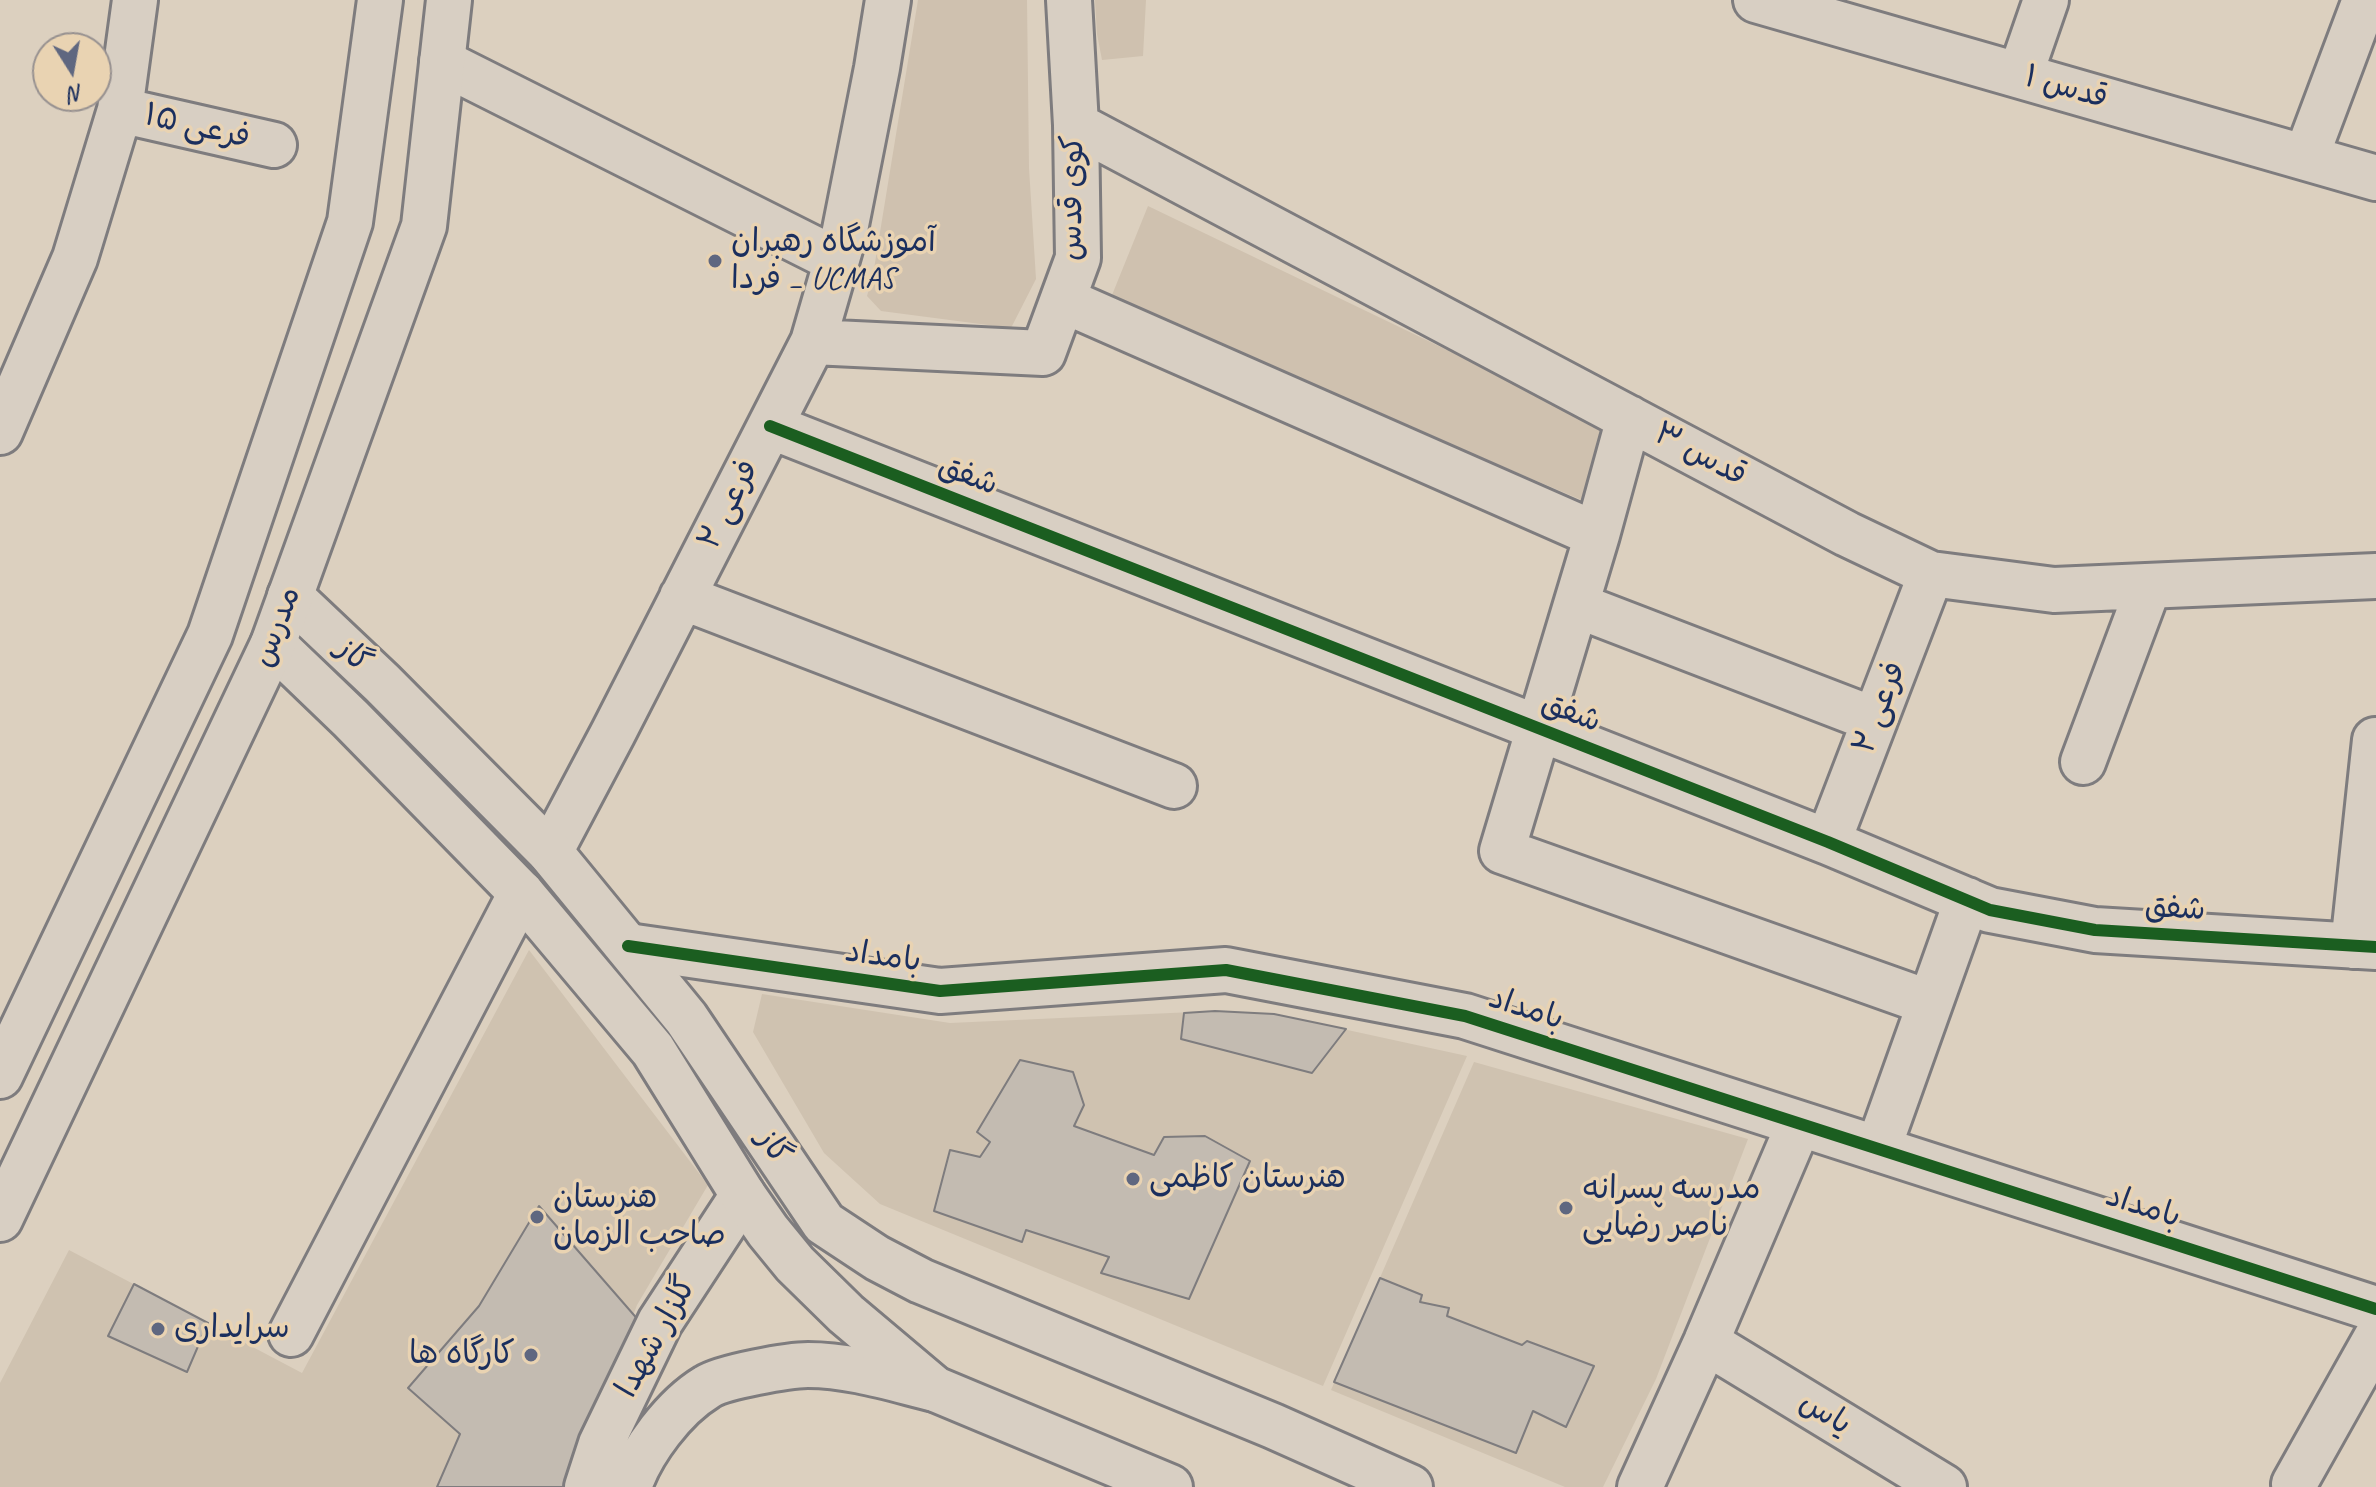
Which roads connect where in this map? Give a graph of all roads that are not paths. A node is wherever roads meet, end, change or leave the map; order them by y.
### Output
1 (135, 0) edge
2 (380, 0) edge
3 (449, 0) edge
4 (888, 0) edge
5 (1069, 0) edge
6 (1756, 0) edge
7 (2046, 0) edge
8 (2365, 0) edge
9 (442, 62) junction
10 (2020, 75) junction
11 (120, 110) junction
12 (1076, 125) junction
13 (274, 145) dead end
14 (2306, 157) junction
15 (2376, 178) edge
16 (836, 260) junction
17 (1063, 300) junction
18 (813, 342) junction
19 (1629, 418) junction
20 (770, 426) junction
21 (0, 432) edge
22 (1597, 535) junction
23 (236, 562) junction
24 (1931, 574) junction
25 (2376, 576) edge
26 (2149, 586) junction
27 (290, 596) junction
28 (682, 597) junction
29 (1576, 605) junction
30 (217, 613) junction
31 (273, 644) junction
32 (382, 683) junction
33 (351, 719) junction
34 (1875, 720) junction
35 (1539, 728) junction
36 (2375, 740) edge
37 (2083, 762) dead end
38 (1174, 786) dead end
39 (1828, 842) junction
40 (550, 852) junction
41 (521, 893) junction
42 (1967, 900) junction
43 (628, 946) junction
44 (2364, 946) edge
45 (1930, 1003) junction
46 (0, 1076) edge
47 (1799, 1124) junction
48 (1878, 1149) junction
49 (743, 1195) junction
50 (0, 1219) edge
51 (2376, 1309) edge
52 (291, 1334) dead end
53 (2376, 1338) edge
54 (1706, 1342) junction
55 (935, 1389) junction
56 (2294, 1484) dead end
57 (587, 1487) edge
58 (629, 1487) edge
59 (1170, 1487) edge
60 (1410, 1487) edge
61 (1640, 1487) edge
62 (1944, 1487) edge

1 - 11 street
2 - 23 street, مدرس
3 - 9 street, مدرس
4 - 16 street, فرعی ۲
5 - 12 street, کوی قدس
6 - 10 street, قدس ۱
7 - 10 street
8 - 14 street
9 - 16 street
9 - 27 street, مدرس
10 - 14 street, قدس ۱
11 - 13 street, فرعی ۱۵
11 - 21 street
12 - 17 street, کوی قدس
12 - 19 street, قدس ۳
14 - 15 street, قدس ۱
16 - 18 street, فرعی ۲
17 - 18 street, کوی قدس
17 - 22 street
18 - 20 street, فرعی ۲
19 - 22 street
19 - 24 street, قدس ۳
20 - 28 street, فرعی ۲
20 - 35 street, شفق
22 - 29 street
23 - 27 street, گاز
23 - 30 street, مدرس
24 - 26 street, قدس ۳
24 - 34 street, فرعی ۲
25 - 26 street, قدس ۳
26 - 37 street
27 - 31 street, مدرس
27 - 32 street, گاز
28 - 38 street
28 - 40 street, فرعی ۲
29 - 34 street
29 - 35 street
30 - 31 street, گاز
30 - 46 street, مدرس
31 - 33 street, گاز
31 - 50 street, مدرس
32 - 33 street
32 - 40 street, گاز
33 - 41 street, گاز
34 - 39 street, فرعی ۲
35 - 39 street, شفق
35 - 45 street
36 - 44 street
39 - 42 street, شفق
40 - 43 street, گاز
41 - 49 street, گاز
41 - 52 street
42 - 44 street, شفق
42 - 45 street
43 - 47 street, بامداد
43 - 60 street, گاز
45 - 48 street
47 - 48 street, بامداد
47 - 54 street
48 - 51 street, بامداد
49 - 55 street, گاز
49 - 57 street, گلزار شهدا
53 - 56 street
54 - 61 street
54 - 62 street, یاس
55 - 58 street, گلزار شهدا
55 - 59 street, گاز

